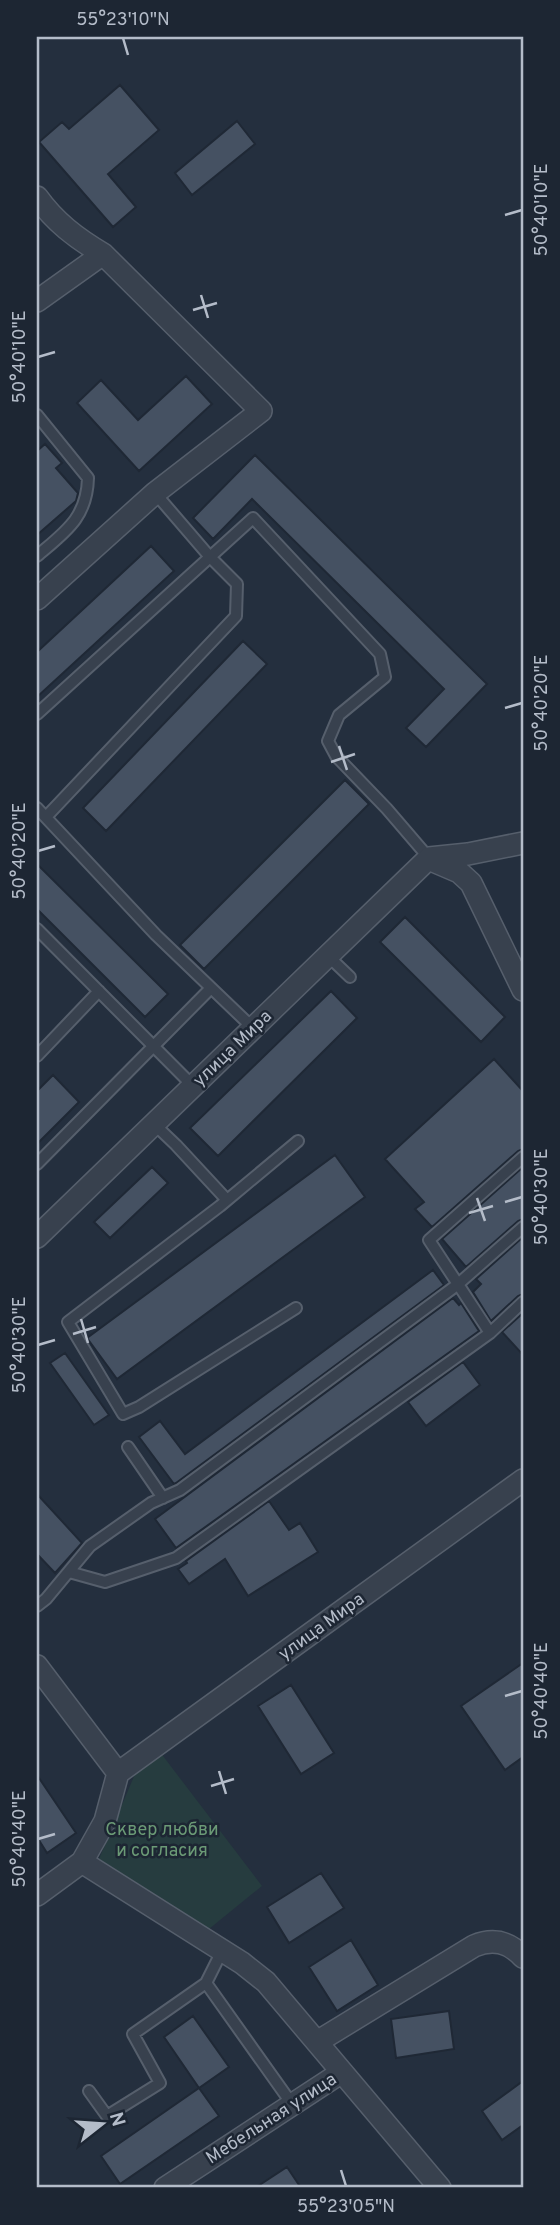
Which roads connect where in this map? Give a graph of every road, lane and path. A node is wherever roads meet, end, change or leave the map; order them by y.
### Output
1 (37, 197) edge
2 (103, 254) junction
3 (37, 301) edge
4 (37, 415) edge
5 (155, 493) junction
6 (37, 556) edge
7 (210, 557) junction
8 (37, 599) edge
9 (37, 714) edge
10 (37, 808) edge
11 (46, 817) junction
12 (523, 843) edge
13 (429, 858) junction
14 (37, 929) edge
15 (327, 954) junction
16 (350, 977) dead end
17 (211, 988) junction
18 (523, 990) edge
19 (99, 991) junction
20 (253, 1028) junction
21 (153, 1045) junction
22 (37, 1056) edge
23 (193, 1086) junction
24 (154, 1124) junction
25 (298, 1141) dead end
26 (523, 1157) edge
27 (37, 1164) edge
28 (227, 1200) junction
29 (523, 1227) edge
30 (37, 1237) edge
31 (457, 1285) junction
32 (523, 1302) edge
33 (296, 1308) dead end
34 (490, 1333) junction
35 (128, 1447) dead end
36 (523, 1479) edge
37 (163, 1498) junction
38 (69, 1572) junction
39 (37, 1606) edge
40 (37, 1666) edge
41 (118, 1773) junction
42 (82, 1862) junction
43 (37, 1895) edge
44 (222, 1951) junction
45 (523, 1957) edge
46 (206, 1983) junction
47 (317, 2042) junction
48 (342, 2072) junction
49 (89, 2091) dead end
50 (292, 2104) junction
51 (165, 2188) edge
52 (440, 2188) edge

1 - 2 street
2 - 3 street
2 - 5 street
4 - 6 lane
5 - 7 lane
5 - 8 street
7 - 9 lane
7 - 11 lane
7 - 13 lane
10 - 11 lane
11 - 17 lane
12 - 13 street
13 - 15 street, улица Мира
13 - 18 street
14 - 19 lane
15 - 16 lane
15 - 20 street, улица Мира
17 - 20 lane
17 - 21 lane
19 - 21 lane
19 - 22 lane
20 - 23 street, улица Мира
21 - 23 lane
21 - 27 lane
23 - 24 street, улица Мира
24 - 28 lane
24 - 30 street, улица Мира
25 - 28 lane
26 - 31 lane
28 - 33 lane
29 - 31 lane
31 - 34 lane
31 - 37 lane
32 - 34 lane
34 - 38 lane
35 - 37 lane
36 - 41 street, улица Мира
37 - 38 lane
38 - 39 lane
40 - 41 street
41 - 42 street
42 - 43 street
42 - 44 street
44 - 46 lane
44 - 47 street
45 - 47 street
46 - 49 lane
46 - 50 lane
47 - 48 street
48 - 50 street, Мебельная улица
48 - 52 street
50 - 51 street, Мебельная улица

